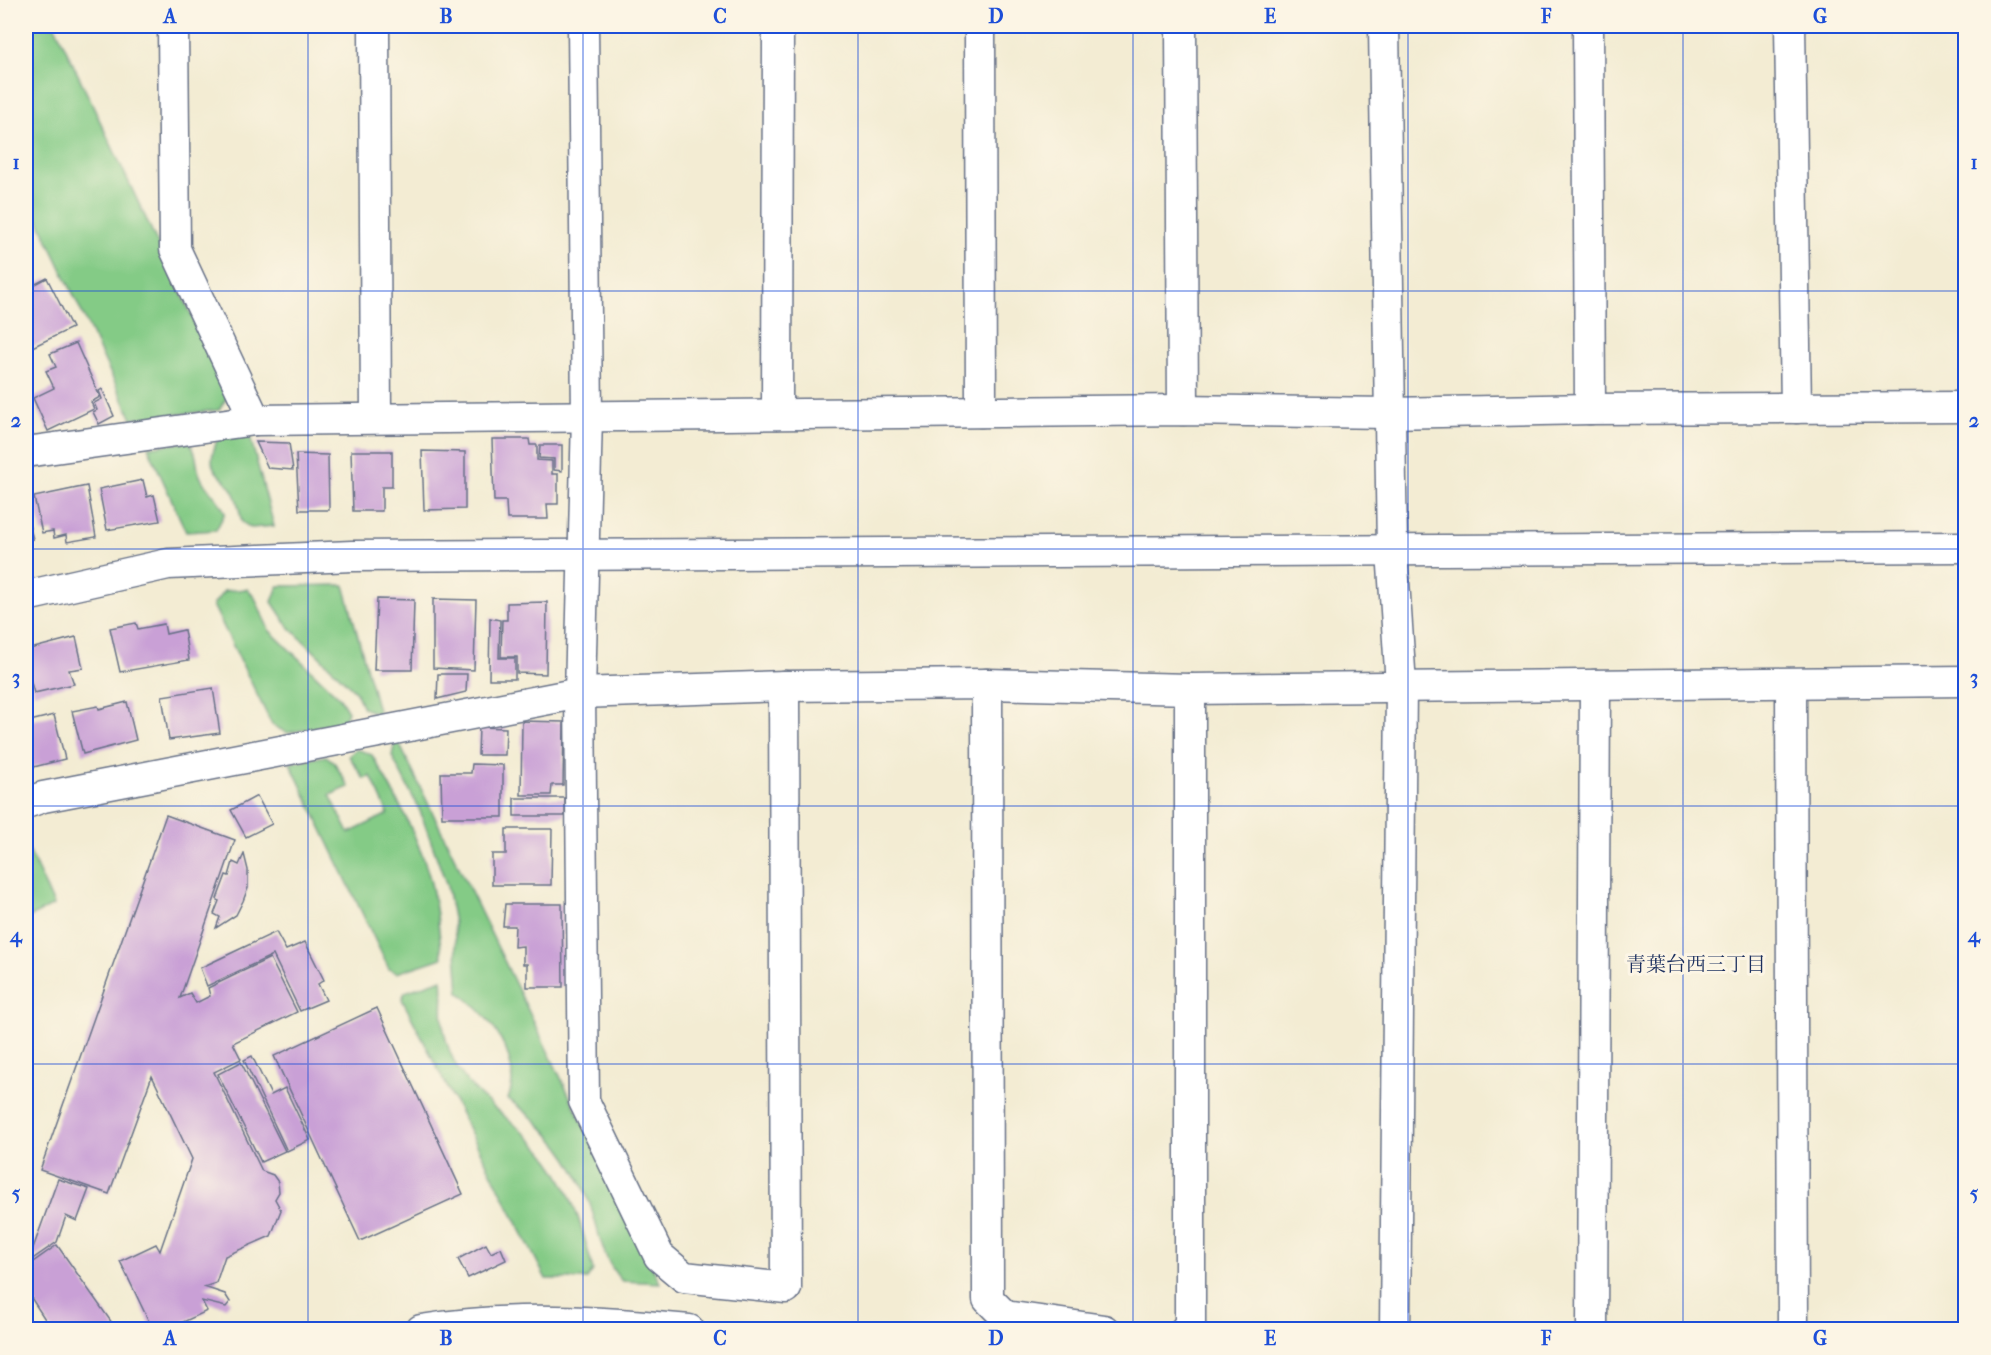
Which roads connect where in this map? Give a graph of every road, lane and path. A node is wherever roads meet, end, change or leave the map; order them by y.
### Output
1 (172, 26) edge
2 (374, 26) edge
3 (583, 26) edge
4 (778, 26) edge
5 (980, 26) edge
6 (1181, 26) edge
7 (1384, 26) edge
8 (1588, 26) edge
9 (1790, 26) edge
10 (1965, 407) edge
11 (1796, 408) junction
12 (1590, 409) junction
13 (1183, 410) junction
14 (981, 412) junction
15 (1388, 413) junction
16 (777, 414) junction
17 (587, 416) junction
18 (376, 418) junction
19 (255, 420) junction
20 (26, 452) edge
21 (1965, 547) edge
22 (1392, 551) junction
23 (584, 555) junction
24 (26, 596) edge
25 (1965, 681) edge
26 (987, 684) junction
27 (1791, 684) junction
28 (1401, 685) junction
29 (1595, 685) junction
30 (784, 686) junction
31 (1190, 689) junction
32 (580, 693) junction
33 (26, 803) edge
34 (460, 1327) edge
35 (422, 1329) edge
36 (689, 1329) edge
37 (1104, 1329) edge
38 (1185, 1329) edge
39 (1395, 1329) edge
40 (1592, 1329) edge
41 (1793, 1329) edge

1 - 19 street
2 - 18 street
3 - 17 street
4 - 16 street
5 - 14 street
6 - 13 street
7 - 15 street
8 - 12 street
9 - 11 street
10 - 11 street
11 - 12 street
12 - 15 street
13 - 14 street
13 - 15 street
14 - 16 street
15 - 22 street
16 - 17 street
17 - 18 street
17 - 23 street
18 - 19 street
19 - 20 street
21 - 22 street
22 - 23 street
22 - 28 street
23 - 24 street
23 - 32 street
25 - 27 street
26 - 30 street
26 - 31 street
26 - 37 street
27 - 29 street
27 - 41 street
28 - 29 street
28 - 31 street
28 - 39 street
29 - 40 street
30 - 32 street
30 - 32 street
31 - 38 street
32 - 33 street
34 - 35 street
34 - 36 street

